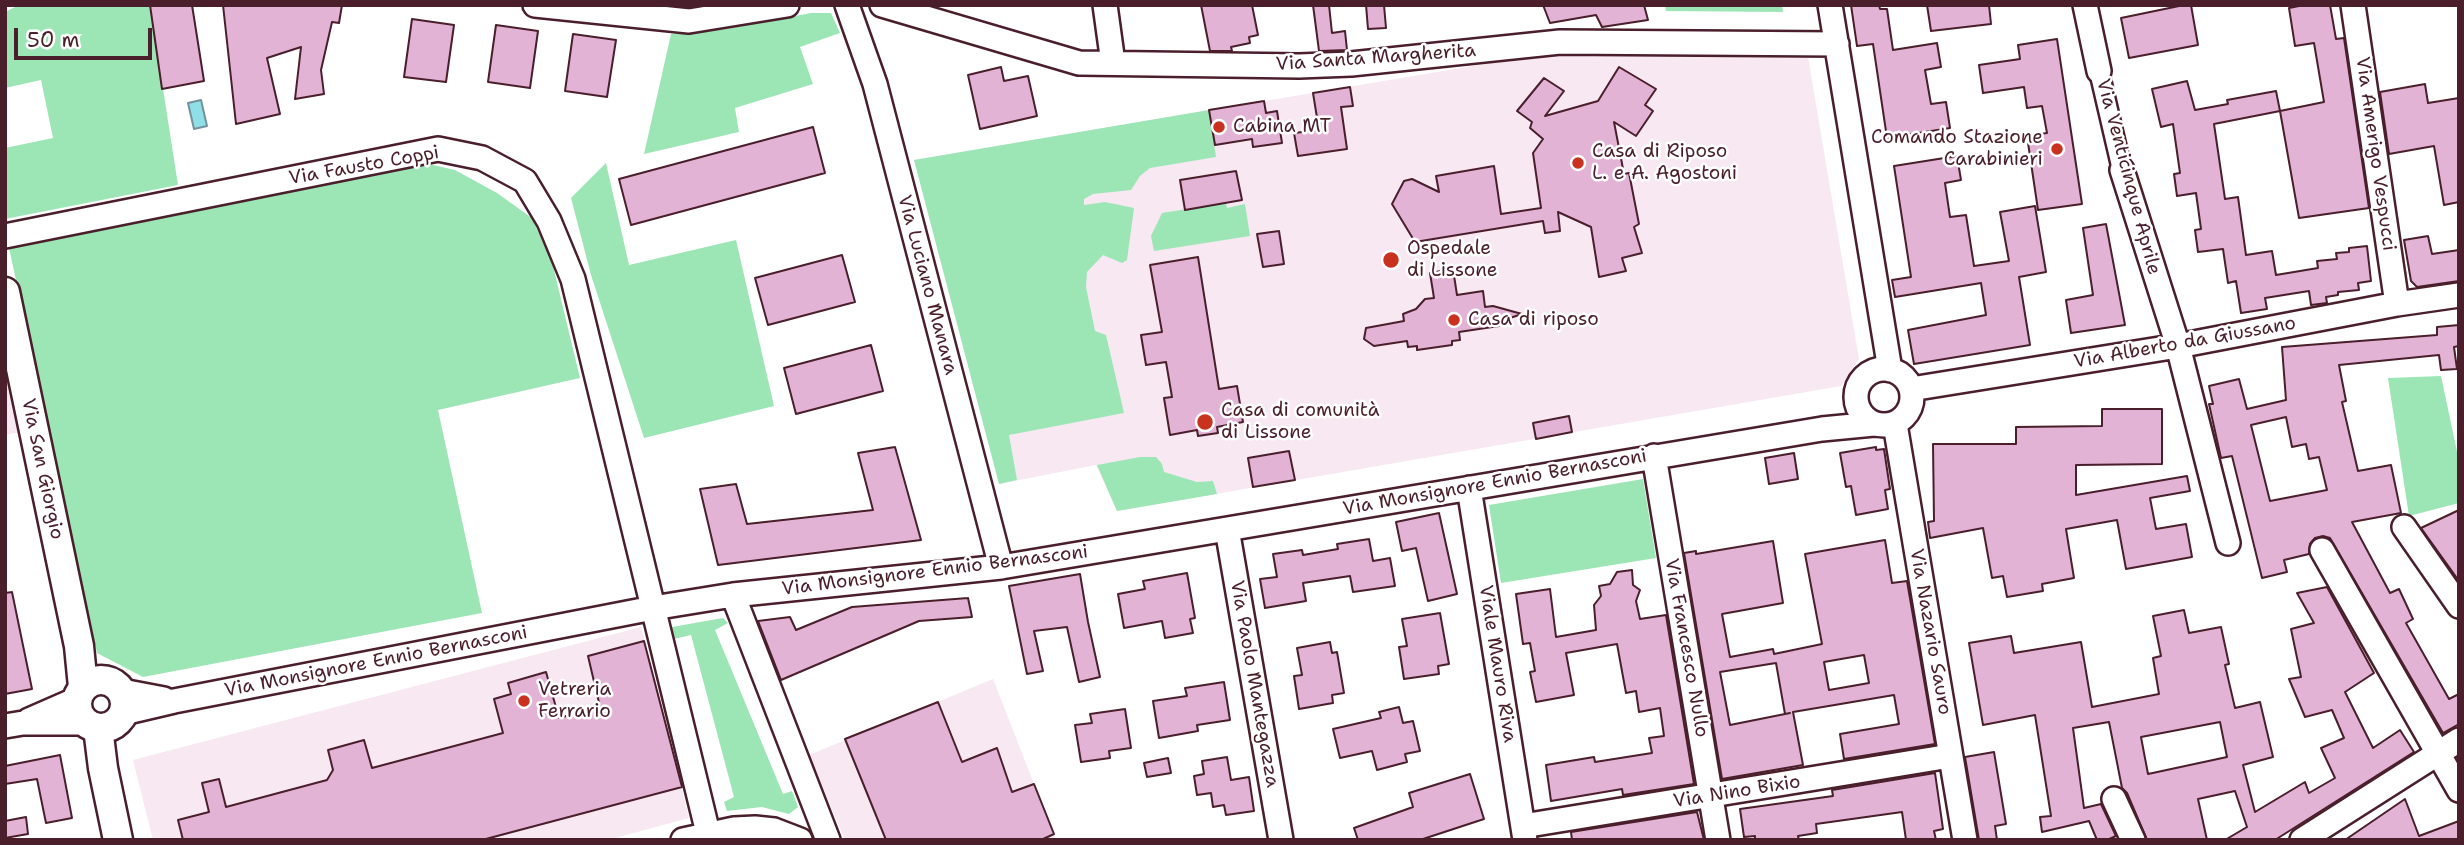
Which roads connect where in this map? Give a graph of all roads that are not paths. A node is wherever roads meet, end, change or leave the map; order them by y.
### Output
1 (535, 5) edge
2 (787, 5) edge
3 (847, 5) edge
4 (882, 5) edge
5 (1105, 5) edge
6 (1830, 5) edge
7 (2085, 5) edge
8 (2353, 5) edge
9 (1837, 44) junction
10 (1113, 63) junction
11 (2099, 71) joint
12 (2122, 170) joint
13 (5, 236) edge
14 (5, 292) edge
15 (2459, 295) edge
16 (2397, 304) junction
17 (2178, 346) junction
18 (1890, 370) junction
19 (1911, 389) junction
20 (1856, 396) junction
21 (1884, 424) junction
22 (1822, 429) junction
23 (1654, 456) junction
24 (1469, 488) junction
25 (2404, 527) dead end
26 (1227, 529) junction
27 (2228, 543) dead end
28 (2322, 550) dead end
29 (1001, 566) junction
30 (733, 595) junction
31 (2459, 606) edge
32 (653, 608) junction
33 (100, 706) junction
34 (14, 725) edge
35 (2459, 740) edge
36 (2439, 754) junction
37 (1951, 756) junction
38 (2459, 790) edge
39 (1711, 796) junction
40 (2114, 799) dead end
41 (708, 833) junction
42 (1524, 833) edge
43 (118, 840) edge
44 (683, 840) edge
45 (800, 840) edge
46 (828, 840) edge
47 (1281, 840) edge
48 (1718, 840) edge
49 (1965, 840) edge
50 (2133, 840) edge
51 (2302, 840) edge

1 - 2 street
3 - 29 street, Via Luciano Manara
4 - 10 street, Via Santa Margherita
5 - 10 street
6 - 9 street
7 - 11 street, Via Venticinque Aprile
8 - 16 street, Via Amerigo Vespucci
9 - 10 street, Via Santa Margherita
9 - 18 street
11 - 12 street, Via Venticinque Aprile
12 - 17 street, Via Venticinque Aprile
13 - 32 street, Via Fausto Coppi
14 - 33 street, Via San Giorgio
15 - 16 street, Via Alberto da Giussano
16 - 17 street, Via Alberto da Giussano
17 - 19 street, Via Alberto da Giussano
17 - 27 street, Via Venticinque Aprile
18 - 19 street
18 - 20 street
19 - 21 street
20 - 21 street, Via Nazario Sauro
20 - 22 street
21 - 22 street, Via Monsignore Ennio Bernasconi
21 - 37 street, Via Nazario Sauro
22 - 23 street, Via Monsignore Ennio Bernasconi
23 - 24 street, Via Monsignore Ennio Bernasconi
23 - 39 street, Via Francesco Nullo
24 - 26 street, Via Monsignore Ennio Bernasconi
24 - 42 street, Viale Mauro Riva
25 - 31 street
26 - 29 street, Via Monsignore Ennio Bernasconi
26 - 47 street, Via Paolo Mantegazza
28 - 36 street
29 - 30 street, Via Monsignore Ennio Bernasconi
30 - 32 street, Via Monsignore Ennio Bernasconi
30 - 46 street
32 - 33 street, Via Monsignore Ennio Bernasconi
32 - 41 street, Via Fausto Coppi
33 - 34 street, Via Monsignore Ennio Bernasconi
33 - 43 street, Via San Giorgio
35 - 36 street
36 - 38 street
36 - 51 street
37 - 39 street, Via Nino Bixio
37 - 49 street, Via Nazario Sauro
39 - 42 street, Via Nino Bixio
39 - 48 street, Via Francesco Nullo
40 - 50 street
41 - 44 street
41 - 45 street

